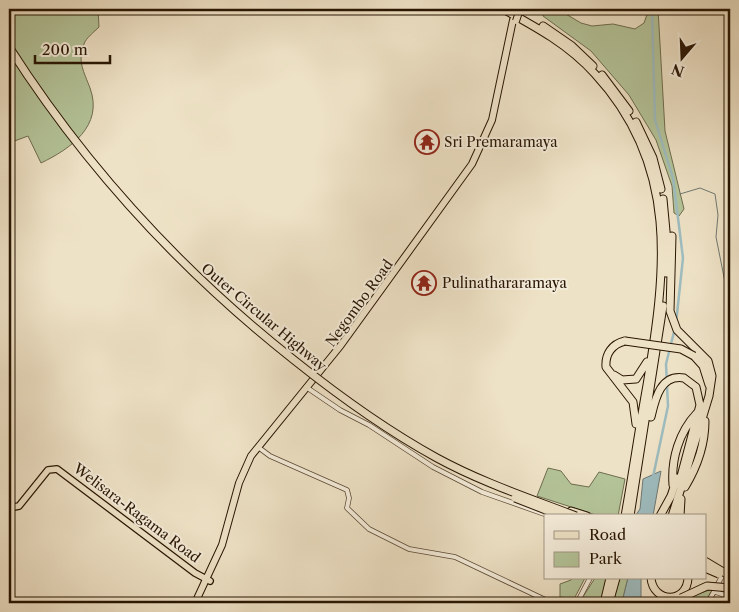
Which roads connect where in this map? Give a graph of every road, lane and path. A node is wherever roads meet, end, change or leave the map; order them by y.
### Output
1 (503, 9) edge
2 (517, 9) edge
3 (9, 47) edge
4 (9, 55) edge
5 (658, 175) junction
6 (660, 296) junction
7 (625, 343) junction
8 (308, 389) junction
9 (699, 418) junction
10 (258, 448) junction
11 (637, 473) junction
12 (630, 484) junction
13 (679, 486) junction
14 (549, 505) junction
15 (9, 508) edge
16 (544, 514) edge
17 (556, 514) edge
18 (571, 514) edge
19 (580, 514) edge
20 (625, 514) edge
21 (630, 514) edge
22 (661, 514) edge
23 (672, 514) edge
24 (680, 514) edge
25 (706, 562) edge
26 (730, 566) edge
27 (706, 568) edge
28 (706, 573) edge
29 (730, 578) edge
30 (208, 580) junction
31 (589, 580) edge
32 (610, 580) edge
33 (615, 580) edge
34 (650, 580) edge
35 (651, 580) edge
36 (687, 580) edge
37 (730, 584) edge
38 (730, 588) edge
39 (716, 592) junction
40 (730, 598) edge
41 (197, 603) edge
42 (552, 603) edge
43 (577, 603) edge
44 (604, 603) edge
45 (609, 603) edge
46 (707, 603) edge

1 - 6 highway
2 - 5 highway
2 - 8 highway, Negombo Road, bridge
3 - 14 highway, Outer Circular Highway, bridge
4 - 17 highway, Outer Circular Highway, bridge
5 - 9 highway
5 - 11 highway
6 - 7 highway
6 - 12 highway
7 - 12 highway
7 - 13 highway, bridge
8 - 10 highway, Negombo Road
8 - 16 street
9 - 11 highway
9 - 13 highway
9 - 13 highway
9 - 13 highway
9 - 13 highway
10 - 30 highway, Negombo Road
10 - 42 street
11 - 21 highway
12 - 20 highway
13 - 22 highway
13 - 23 highway
13 - 24 highway
14 - 18 highway, Outer Circular Highway, bridge
14 - 19 highway, bridge
15 - 30 main road, Welisara-Ragama Road
25 - 29 highway, bridge
26 - 39 street
27 - 29 highway, bridge
28 - 37 highway
30 - 41 highway, Negombo Road
31 - 43 street
32 - 44 highway
33 - 45 highway
34 - 38 highway, bridge
35 - 36 highway
39 - 40 street
39 - 46 street

